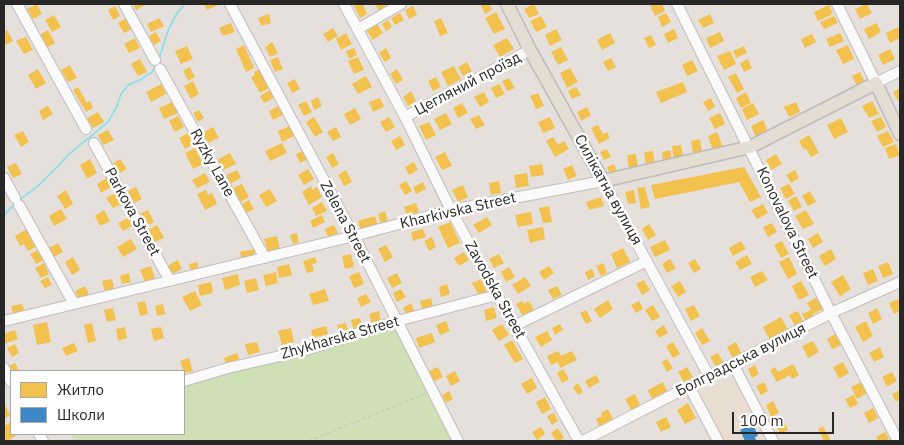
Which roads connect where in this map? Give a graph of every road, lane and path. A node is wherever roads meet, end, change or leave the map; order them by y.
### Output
1 (17, 4) edge
2 (124, 4) edge
3 (230, 4) edge
4 (344, 4) edge
5 (401, 4) edge
6 (507, 4) edge
7 (677, 4) edge
8 (837, 4) edge
9 (358, 29) junction
10 (530, 50) junction
11 (900, 71) edge
12 (876, 83) junction
13 (405, 118) junction
14 (86, 129) dead end
15 (900, 134) edge
16 (94, 143) dead end
17 (750, 147) junction
18 (4, 178) edge
19 (603, 181) junction
20 (452, 210) junction
21 (354, 236) junction
22 (265, 258) junction
23 (647, 261) junction
24 (170, 281) junction
25 (900, 282) edge
26 (497, 295) junction
27 (74, 304) junction
28 (832, 313) junction
29 (4, 320) edge
30 (397, 321) junction
31 (514, 326) junction
32 (733, 364) junction
33 (4, 368) edge
34 (709, 376) junction
35 (10, 380) edge
36 (185, 381) edge
37 (689, 386) junction
38 (432, 391) junction
39 (308, 441) edge
40 (458, 441) edge
41 (579, 441) edge
42 (583, 441) edge
43 (718, 441) edge
44 (773, 441) edge
45 (898, 441) edge

1 - 14 street
2 - 22 street, Ryzky Lane
3 - 21 street, Zelena Street
4 - 9 street, Zavodska Street
5 - 9 street
6 - 10 main road, Силікатна вулиця
7 - 17 street, Konovalova Street
8 - 12 street
9 - 13 street, Zavodska Street
10 - 13 street, Цегляний проїзд
10 - 19 main road, Силікатна вулиця
11 - 12 street, Kharkivska Street
12 - 15 main road
12 - 17 main road, Kharkivska Street
13 - 20 street, Zavodska Street
16 - 24 street, Parkova Street
17 - 19 main road, Kharkivska Street
17 - 28 street, Konovalova Street
18 - 27 street
19 - 20 street, Kharkivska Street
19 - 23 street, Силікатна вулиця
20 - 21 street, Kharkivska Street
20 - 26 street, Zavodska Street
21 - 22 street, Kharkivska Street
21 - 30 street, Zelena Street
22 - 24 street, Kharkivska Street
23 - 31 street
23 - 34 street, Силікатна вулиця
24 - 27 street, Kharkivska Street
25 - 28 street, Болградська вулиця
26 - 30 street, Zhykharska Street
26 - 31 street, Zavodska Street
27 - 29 street, Kharkivska Street
28 - 32 street, Болградська вулиця
28 - 45 street, Konovalova Street
30 - 36 street, Zhykharska Street
30 - 38 street, Zelena Street
31 - 41 street, Zavodska Street
32 - 34 street, Болградська вулиця
32 - 44 street
33 - 35 street
34 - 37 street, Болградська вулиця
37 - 42 street, Болградська вулиця
37 - 43 street
38 - 39 path
38 - 40 street, Zelena Street

